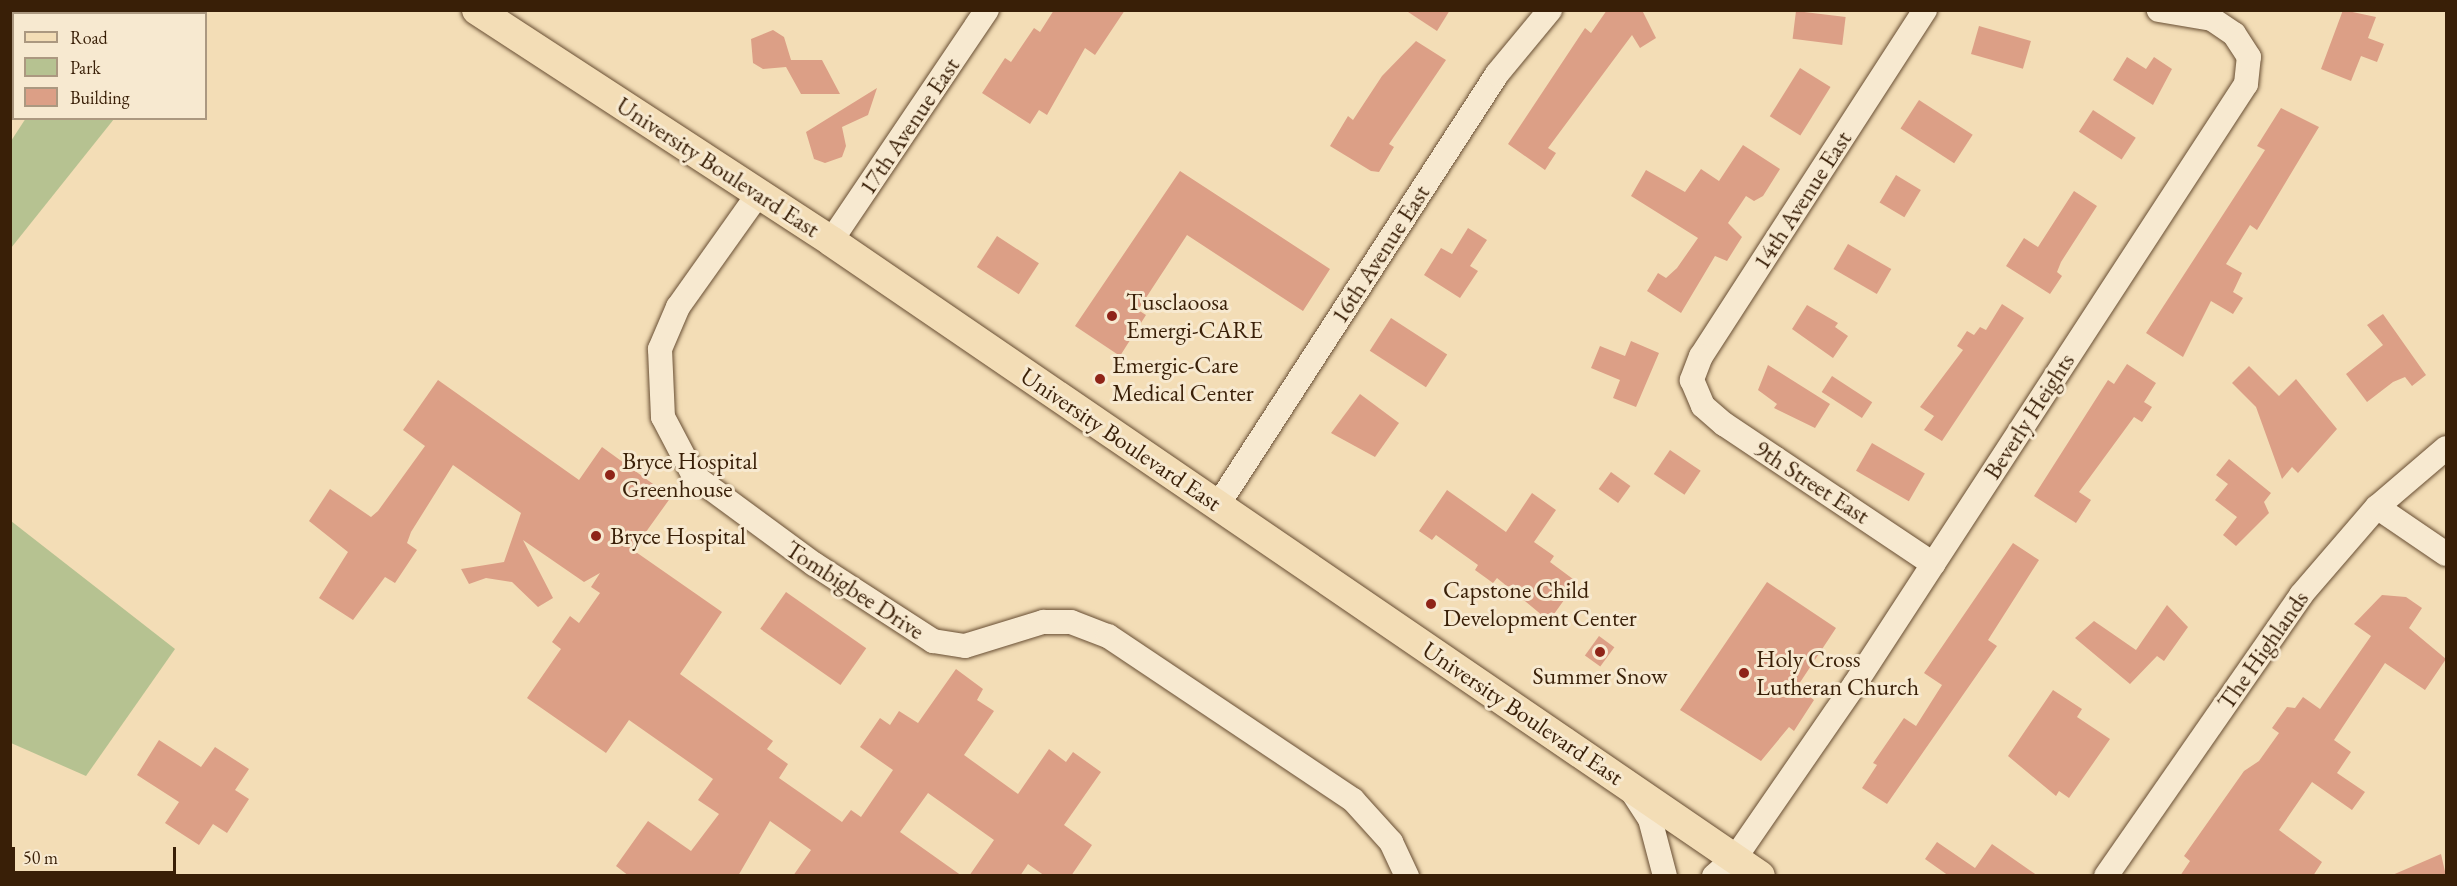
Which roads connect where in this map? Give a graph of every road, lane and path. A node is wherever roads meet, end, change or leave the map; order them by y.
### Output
1 (477, 10) edge
2 (987, 10) edge
3 (1550, 10) edge
4 (1925, 10) edge
5 (2159, 10) edge
6 (759, 193) junction
7 (831, 241) junction
8 (1697, 394) joint
9 (2446, 448) edge
10 (1218, 504) junction
11 (2377, 507) junction
12 (2446, 554) edge
13 (1933, 564) junction
14 (1629, 786) junction
15 (1728, 870) edge
16 (1407, 876) edge
17 (1665, 876) edge
18 (1760, 876) edge
19 (2106, 876) edge

1 - 6 main road, University Boulevard East
2 - 7 street, 17th Avenue East
3 - 10 street, 16th Avenue East
4 - 8 street, 14th Avenue East
5 - 13 street, Beverly Heights
6 - 7 main road, University Boulevard East
6 - 16 street, Tombigbee Drive
7 - 10 main road, University Boulevard East
8 - 13 street, 9th Street East
9 - 11 street, The Highlands
10 - 14 main road, University Boulevard East
11 - 12 street
11 - 19 street, The Highlands
13 - 15 street, Beverly Heights
14 - 15 main road, University Boulevard East
14 - 17 street
15 - 18 main road, University Boulevard East

